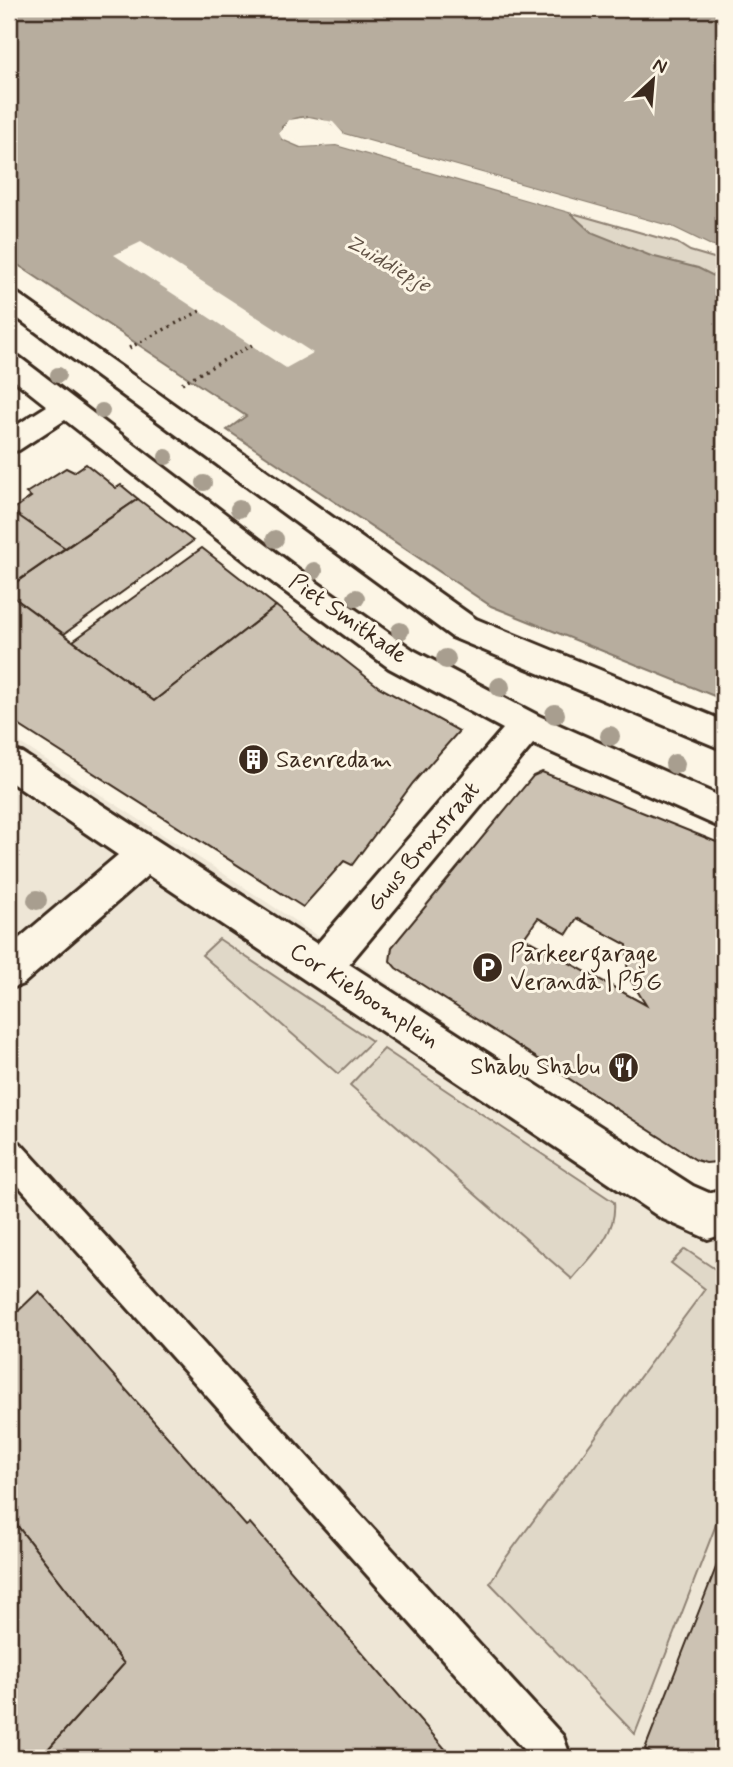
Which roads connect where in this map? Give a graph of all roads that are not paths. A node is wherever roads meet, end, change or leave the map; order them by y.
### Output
1 (9, 300) edge
2 (9, 363) edge
3 (64, 408) junction
4 (9, 443) edge
5 (527, 726) junction
6 (724, 736) edge
7 (9, 763) edge
8 (724, 814) edge
9 (146, 854) junction
10 (321, 968) junction
11 (9, 971) edge
12 (9, 1153) edge
13 (724, 1211) edge
14 (549, 1750) dead end

1 - 6 street
2 - 3 street, Piet Smitkade
3 - 4 street
3 - 5 street, Piet Smitkade
5 - 8 street, Piet Smitkade
5 - 10 street, Guus Broxstraat
7 - 9 street, Cor Kieboomplein
9 - 10 street, Cor Kieboomplein
9 - 11 street
10 - 13 street, Cor Kieboomplein
12 - 14 lane

